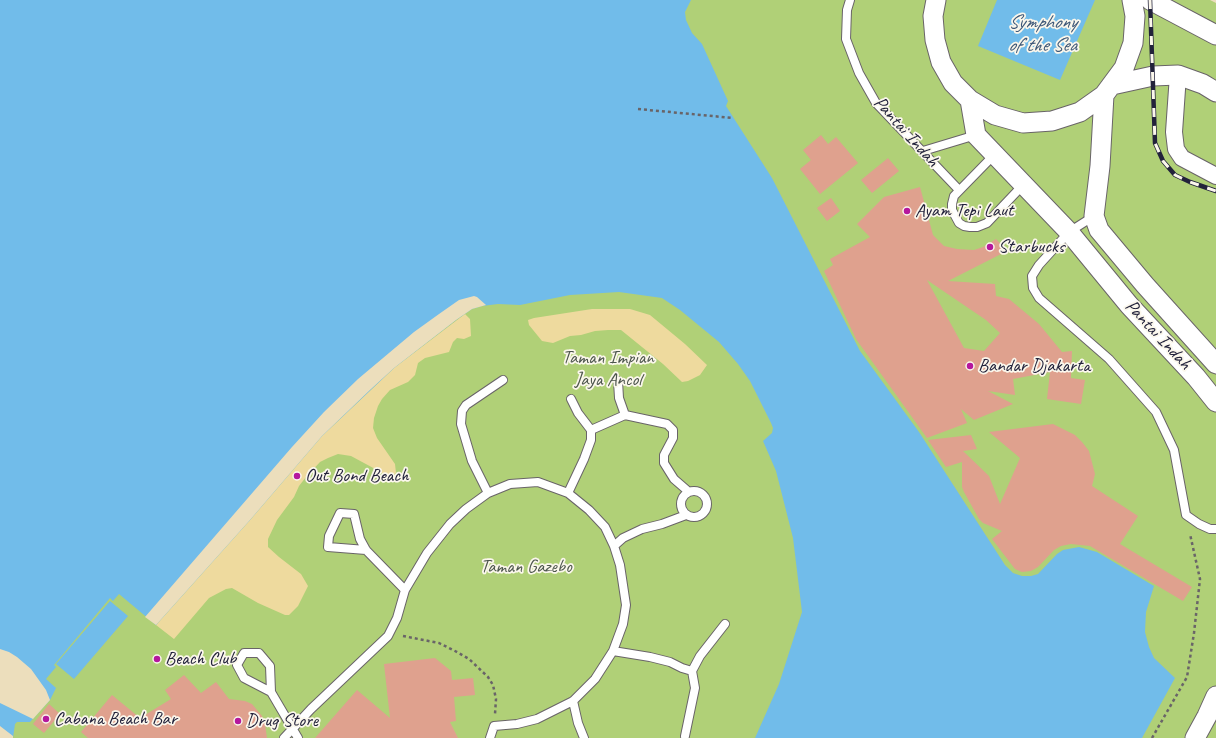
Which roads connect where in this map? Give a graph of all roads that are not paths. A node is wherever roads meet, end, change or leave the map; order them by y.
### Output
1 (850, 0) edge
2 (936, 0) edge
3 (1132, 0) edge
4 (1150, 0) edge
5 (1216, 35) edge
6 (1178, 75) junction
7 (1108, 90) junction
8 (1216, 92) edge
9 (970, 100) junction
10 (976, 135) junction
11 (923, 151) junction
12 (994, 155) junction
13 (1216, 176) edge
14 (1023, 185) junction
15 (959, 190) junction
16 (1094, 216) junction
17 (1069, 232) junction
18 (1216, 364) edge
19 (503, 380) dead end
20 (618, 381) dead end
21 (571, 399) dead end
22 (1216, 402) edge
23 (625, 415) junction
24 (591, 430) junction
25 (689, 492) junction
26 (488, 493) junction
27 (568, 493) junction
28 (686, 515) junction
29 (1216, 529) edge
30 (614, 546) junction
31 (366, 550) junction
32 (405, 590) junction
33 (725, 624) dead end
34 (613, 651) junction
35 (692, 671) junction
36 (271, 692) junction
37 (1216, 696) edge
38 (573, 701) junction
39 (292, 729) junction
40 (685, 736) dead end
41 (284, 738) edge
42 (298, 738) edge
43 (490, 738) edge
44 (584, 738) edge
45 (1195, 738) edge

1 - 11 lane, Pantai Indah
2 - 9 street
3 - 7 street
4 - 5 street
6 - 7 street
6 - 8 street
6 - 13 street
7 - 9 street
7 - 16 street
9 - 10 street
10 - 11 lane
10 - 12 street, Pantai Indah
11 - 15 lane, Pantai Indah
12 - 14 street, Pantai Indah
12 - 15 lane
14 - 15 lane
14 - 17 street, Pantai Indah
16 - 17 lane
16 - 18 street, Pantai Indah
17 - 22 street, Pantai Indah
17 - 29 lane
19 - 26 lane
20 - 23 lane
21 - 24 lane
23 - 24 lane
23 - 25 lane
24 - 27 lane
25 - 28 lane
25 - 28 lane
26 - 27 lane
26 - 32 lane
27 - 30 lane
28 - 30 lane
30 - 34 lane
31 - 31 lane
31 - 32 lane
32 - 39 lane
33 - 35 lane
34 - 35 lane
34 - 38 lane
35 - 40 lane
36 - 36 lane
36 - 39 lane
37 - 45 street
38 - 43 lane
38 - 44 lane
39 - 41 lane
39 - 42 lane

